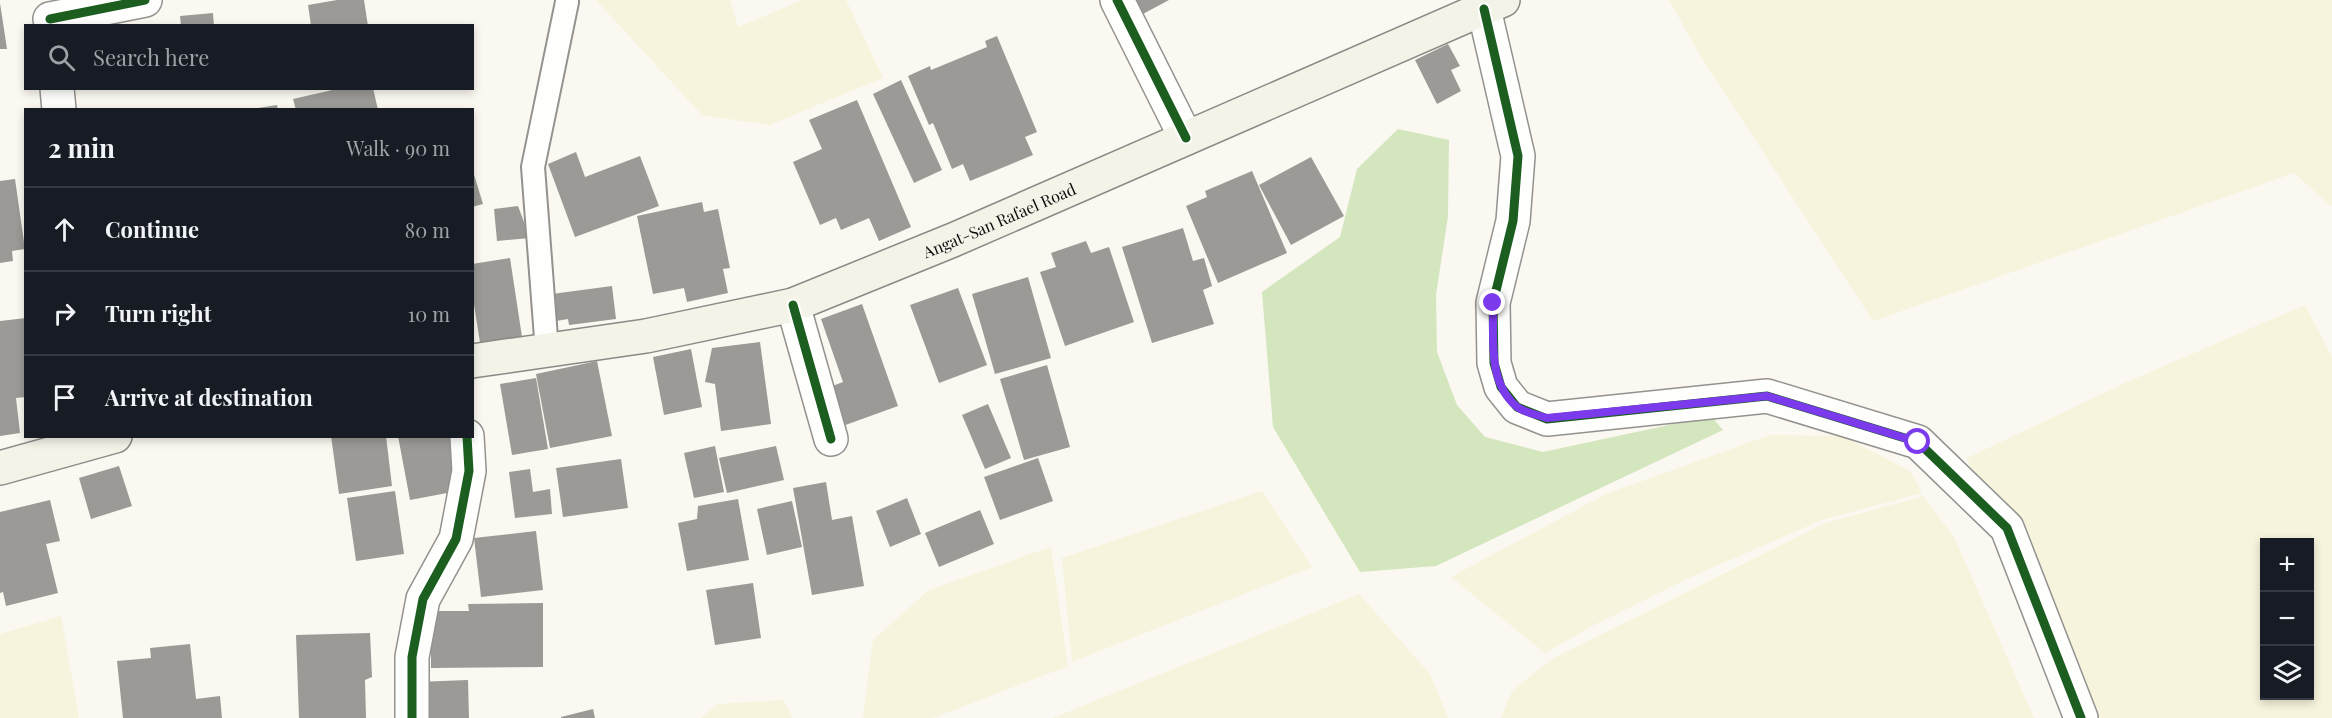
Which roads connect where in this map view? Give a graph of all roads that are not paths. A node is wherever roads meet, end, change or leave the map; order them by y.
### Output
1 (145, 0) edge
2 (1117, 0) edge
3 (567, 2) dead end
4 (1494, 4) edge
5 (50, 15) edge
6 (57, 90) edge
7 (58, 108) edge
8 (1186, 138) junction
9 (793, 305) junction
10 (547, 351) junction
11 (474, 361) edge
12 (108, 438) edge
13 (467, 438) edge
14 (831, 439) dead end
15 (0, 468) edge
16 (412, 718) edge
17 (2081, 718) edge

1 - 5 street
2 - 8 street
3 - 10 lane
4 - 8 main road, Angat-San Rafael Road
4 - 17 street
6 - 7 street
8 - 9 main road, Angat-San Rafael Road
9 - 10 main road, Angat-San Rafael Road
9 - 14 street
10 - 11 main road, Angat-San Rafael Road
12 - 15 main road
13 - 16 street

